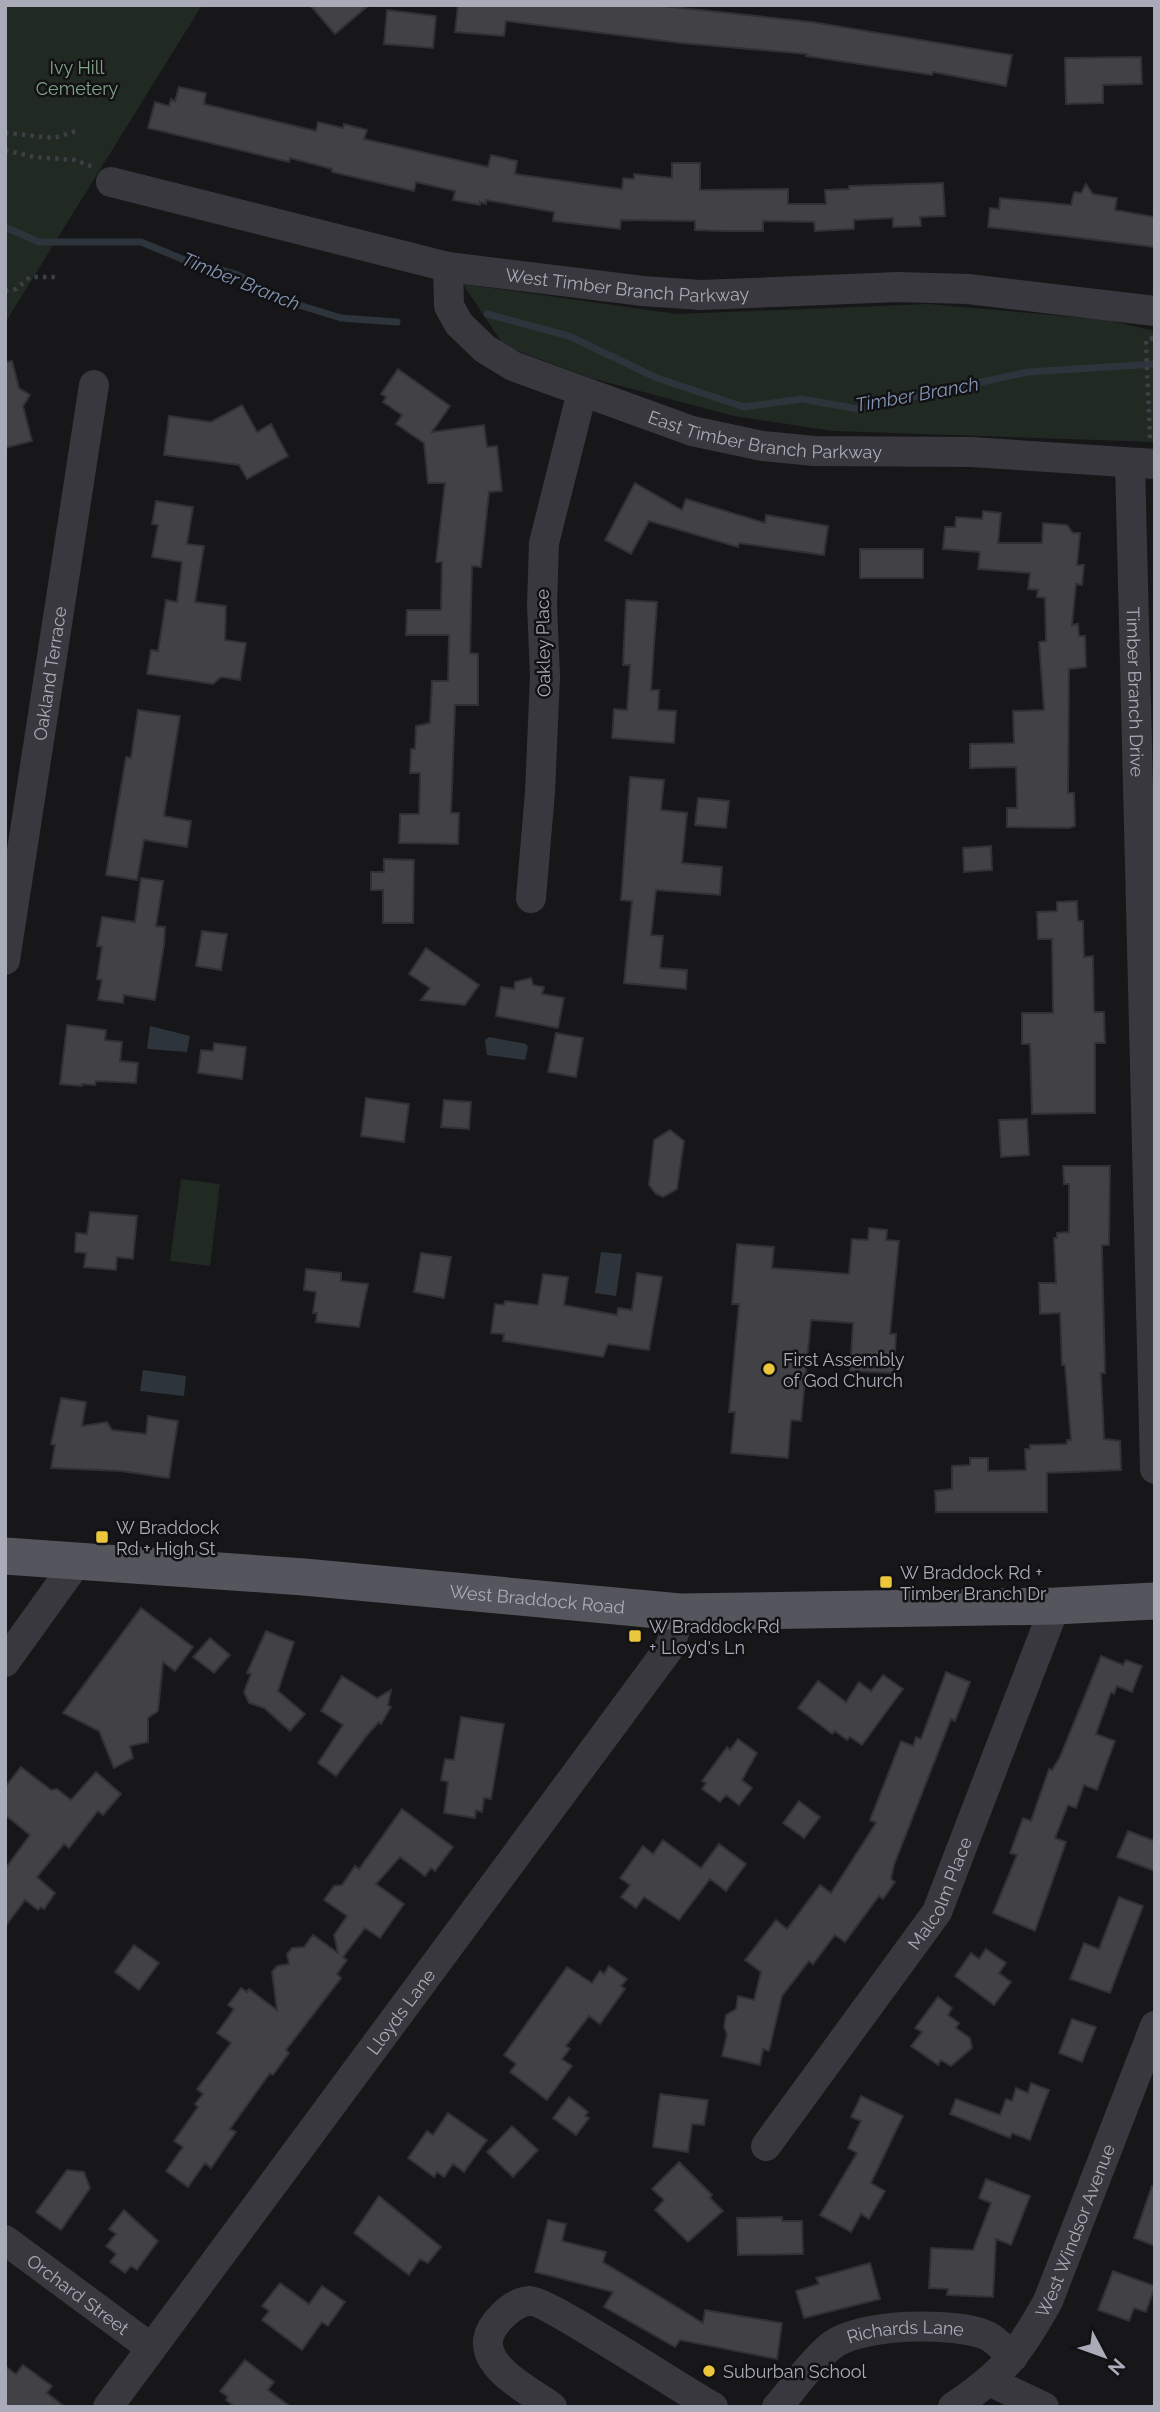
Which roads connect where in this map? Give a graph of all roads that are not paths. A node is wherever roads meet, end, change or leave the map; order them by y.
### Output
1 (111, 182) road end
2 (448, 267) junction
3 (1155, 311) edge
4 (94, 385) dead end
5 (582, 392) junction
6 (1142, 464) edge
7 (531, 898) dead end
8 (5, 960) edge
9 (1155, 1469) edge
10 (5, 1556) edge
11 (79, 1559) junction
12 (1155, 1601) edge
13 (1055, 1606) junction
14 (680, 1612) junction
15 (5, 1662) edge
16 (1155, 2026) edge
17 (766, 2146) dead end
18 (5, 2240) edge
19 (151, 2348) junction
20 (1013, 2357) junction
21 (991, 2382) junction
22 (108, 2407) edge
23 (552, 2407) edge
24 (713, 2407) edge
25 (777, 2407) edge
26 (953, 2407) edge
27 (1044, 2407) edge

1 - 2 street, West Timber Branch Parkway
2 - 3 street, West Timber Branch Parkway
2 - 5 street, East Timber Branch Parkway
4 - 8 street, Oakland Terrace
5 - 6 street, East Timber Branch Parkway
5 - 7 street, Oakley Place
6 - 9 street, Timber Branch Drive
10 - 11 main road, West Braddock Road
11 - 14 main road, West Braddock Road
11 - 15 street
12 - 13 main road, West Braddock Road
13 - 14 main road, West Braddock Road
13 - 17 street, Malcolm Place
14 - 19 street, Lloyds Lane
16 - 20 street, West Windsor Avenue
18 - 19 street, Orchard Street
19 - 22 street, Lloyds Lane
20 - 21 street, West Windsor Avenue
20 - 25 street, Richards Lane
21 - 26 street, West Windsor Avenue
21 - 27 street
23 - 24 street

